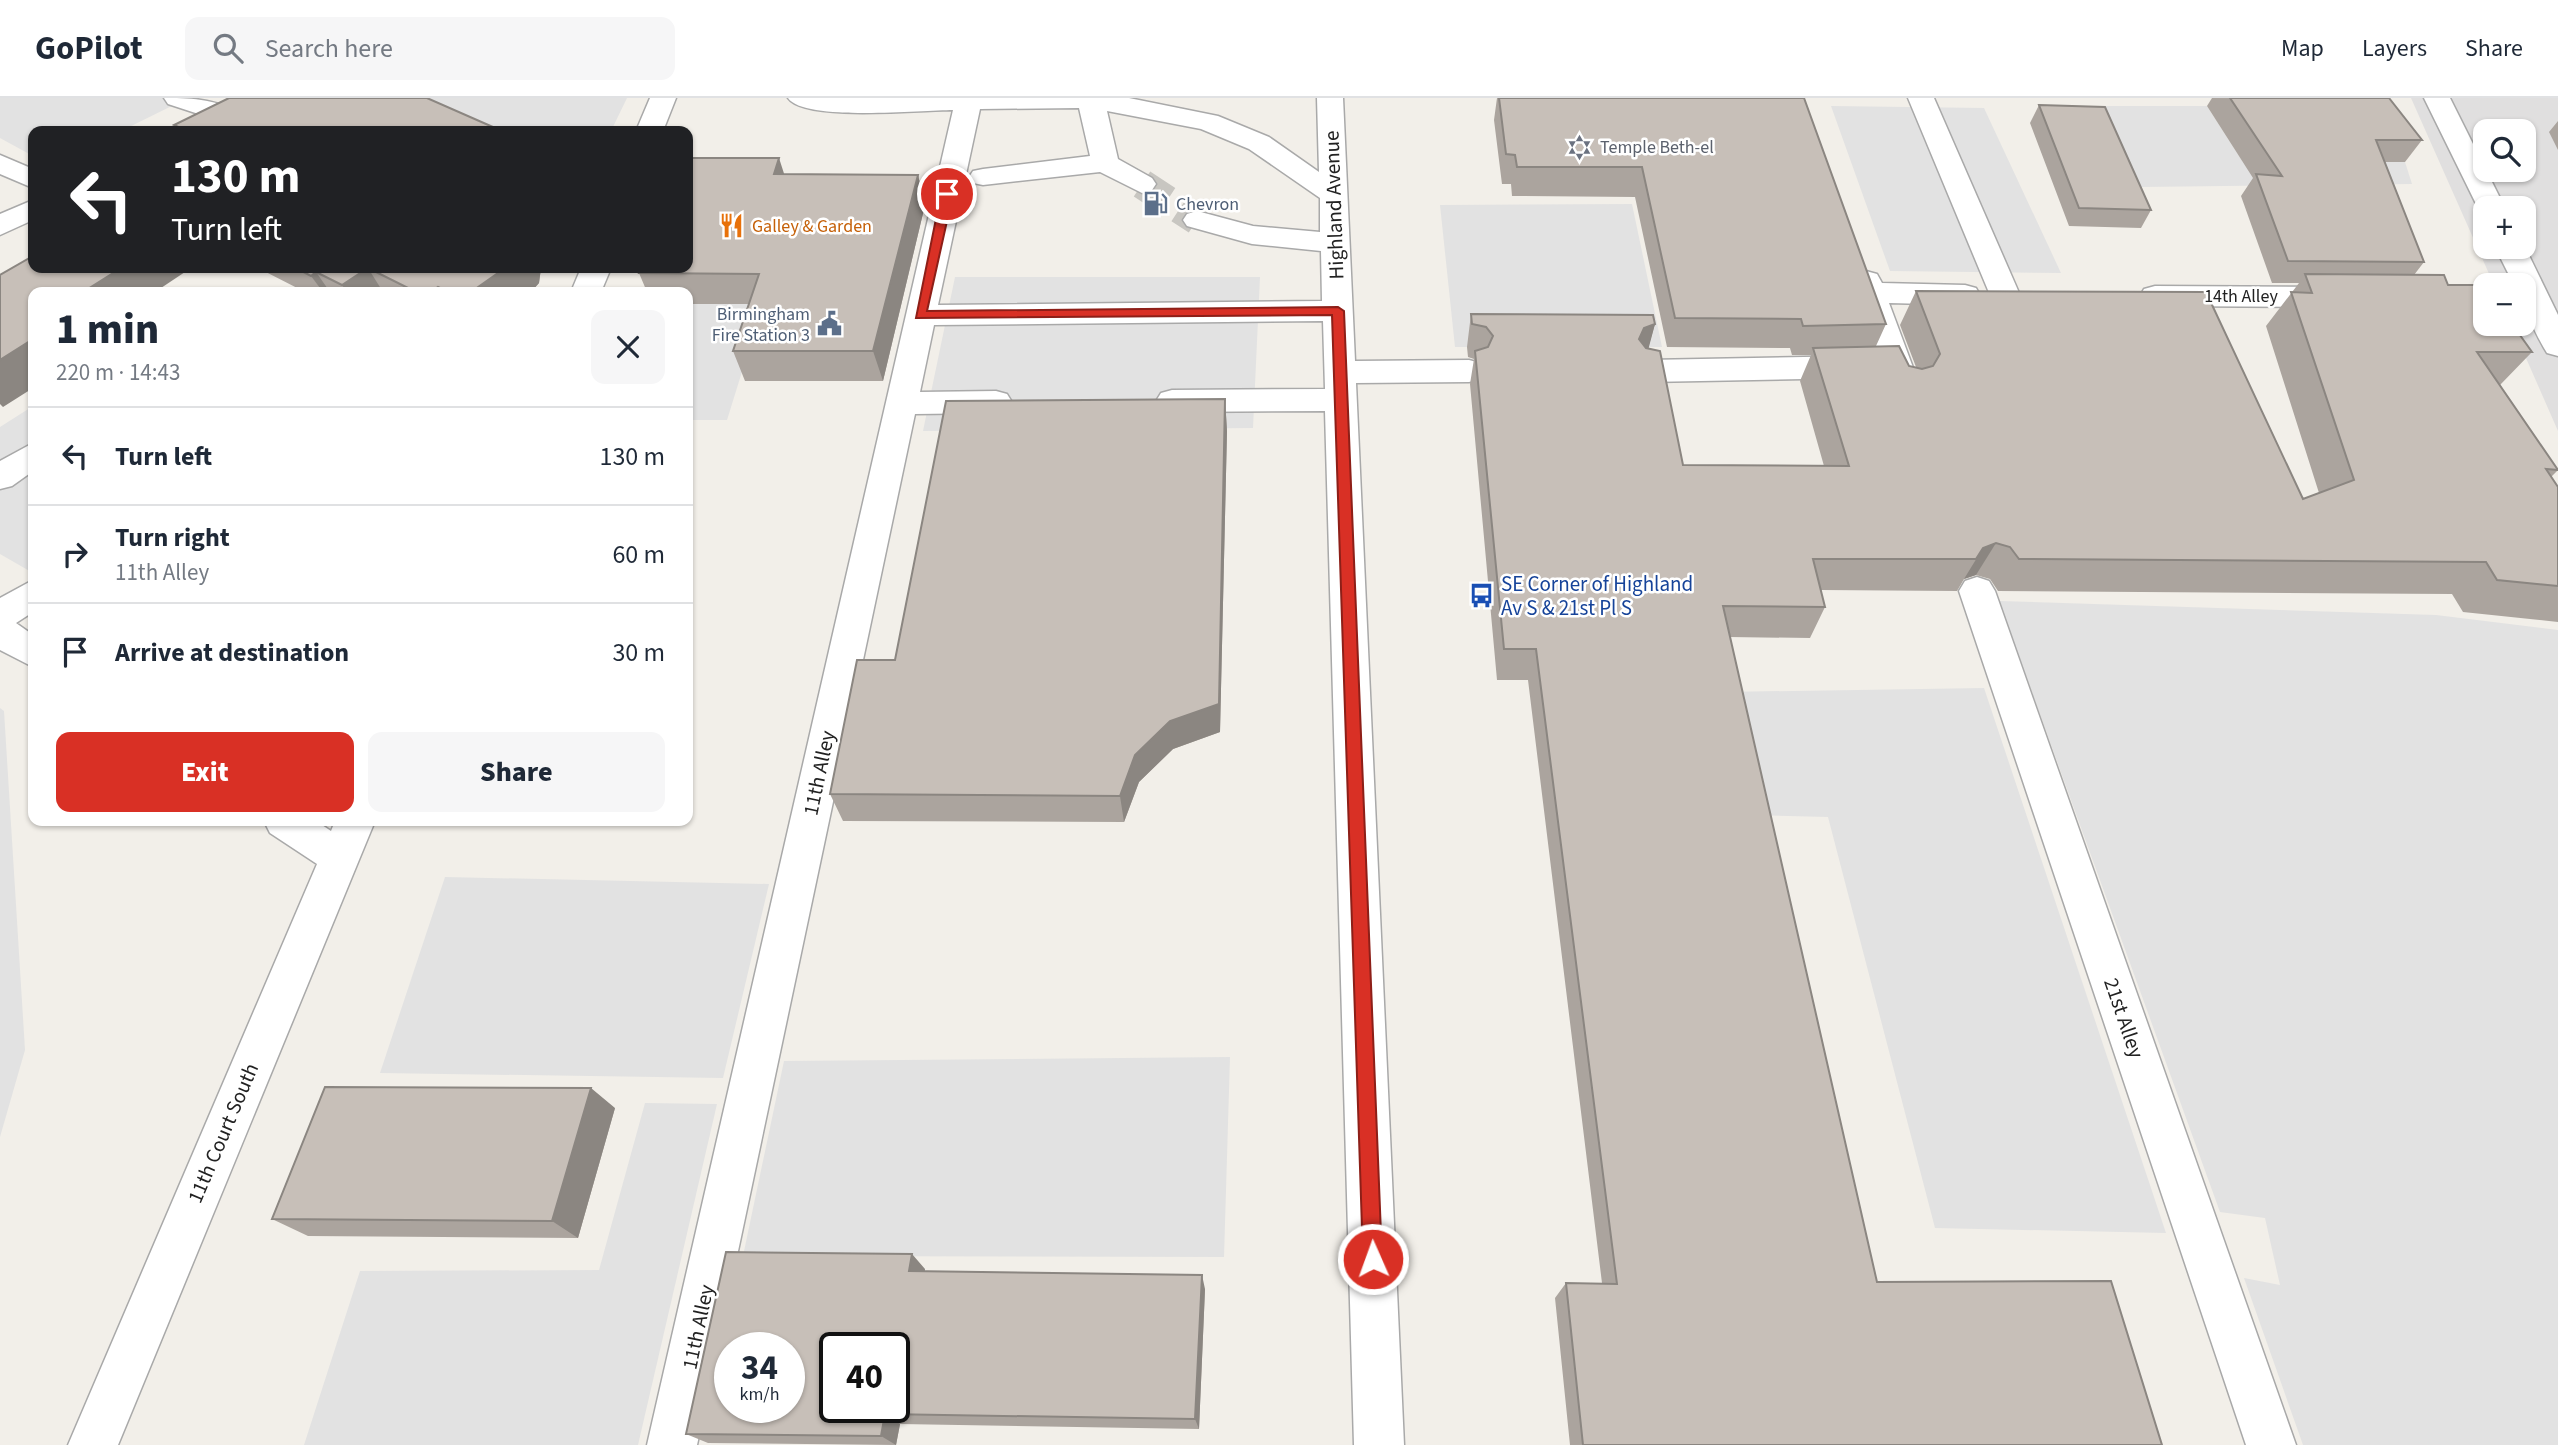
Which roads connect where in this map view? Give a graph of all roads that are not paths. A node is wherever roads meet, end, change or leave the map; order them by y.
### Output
1 (177, 98) edge
2 (663, 98) edge
3 (801, 98) edge
4 (1153, 98) edge
5 (1330, 98) edge
6 (1921, 98) edge
7 (2437, 98) edge
8 (968, 100) edge
9 (1091, 100) edge
10 (194, 126) edge
11 (652, 126) edge
12 (0, 163) edge
13 (1105, 163) junction
14 (28, 177) edge
15 (983, 177) dead end
16 (1142, 184) tunnel mouth
17 (1334, 195) junction
18 (2485, 196) edge
19 (28, 212) edge
20 (1197, 220) tunnel mouth
21 (0, 226) edge
22 (1335, 243) junction
23 (1856, 254) edge
24 (2517, 259) edge
25 (1870, 293) junction
26 (2128, 296) edge
27 (2361, 297) edge
28 (2539, 298) edge
29 (1338, 311) junction
30 (920, 315) junction
31 (2558, 346) edge
32 (1469, 371) edge
33 (1648, 371) edge
34 (1341, 386) junction
35 (1147, 401) edge
36 (1024, 402) edge
37 (901, 403) junction
38 (28, 458) edge
39 (0, 477) edge
40 (1977, 591) edge
41 (28, 597) edge
42 (0, 616) edge
43 (0, 631) edge
44 (28, 650) edge
45 (302, 826) edge
46 (347, 839) edge
47 (93, 1445) edge
48 (672, 1445) edge
49 (1380, 1445) edge
50 (2271, 1445) edge

1 - 10 street
2 - 11 street
3 - 8 street
4 - 9 street
5 - 17 street, Highland Avenue
6 - 25 street
7 - 18 street
8 - 9 street
8 - 30 street, 11th Alley
9 - 13 street
9 - 17 street
12 - 14 street
13 - 15 street
13 - 16 street
17 - 22 street, Highland Avenue
19 - 21 street
20 - 22 street
22 - 29 street, Highland Avenue
23 - 25 street
24 - 28 street
25 - 33 street
26 - 27 street, 14th Alley
28 - 31 street
29 - 30 street
29 - 34 street, Highland Avenue
30 - 37 street, 11th Alley
32 - 34 street
34 - 35 street
34 - 49 street, Highland Avenue
36 - 37 street
37 - 48 street, 11th Alley
38 - 39 street
40 - 50 street, 21st Alley
41 - 42 street
43 - 44 street
45 - 46 street
46 - 47 street, 11th Court South

